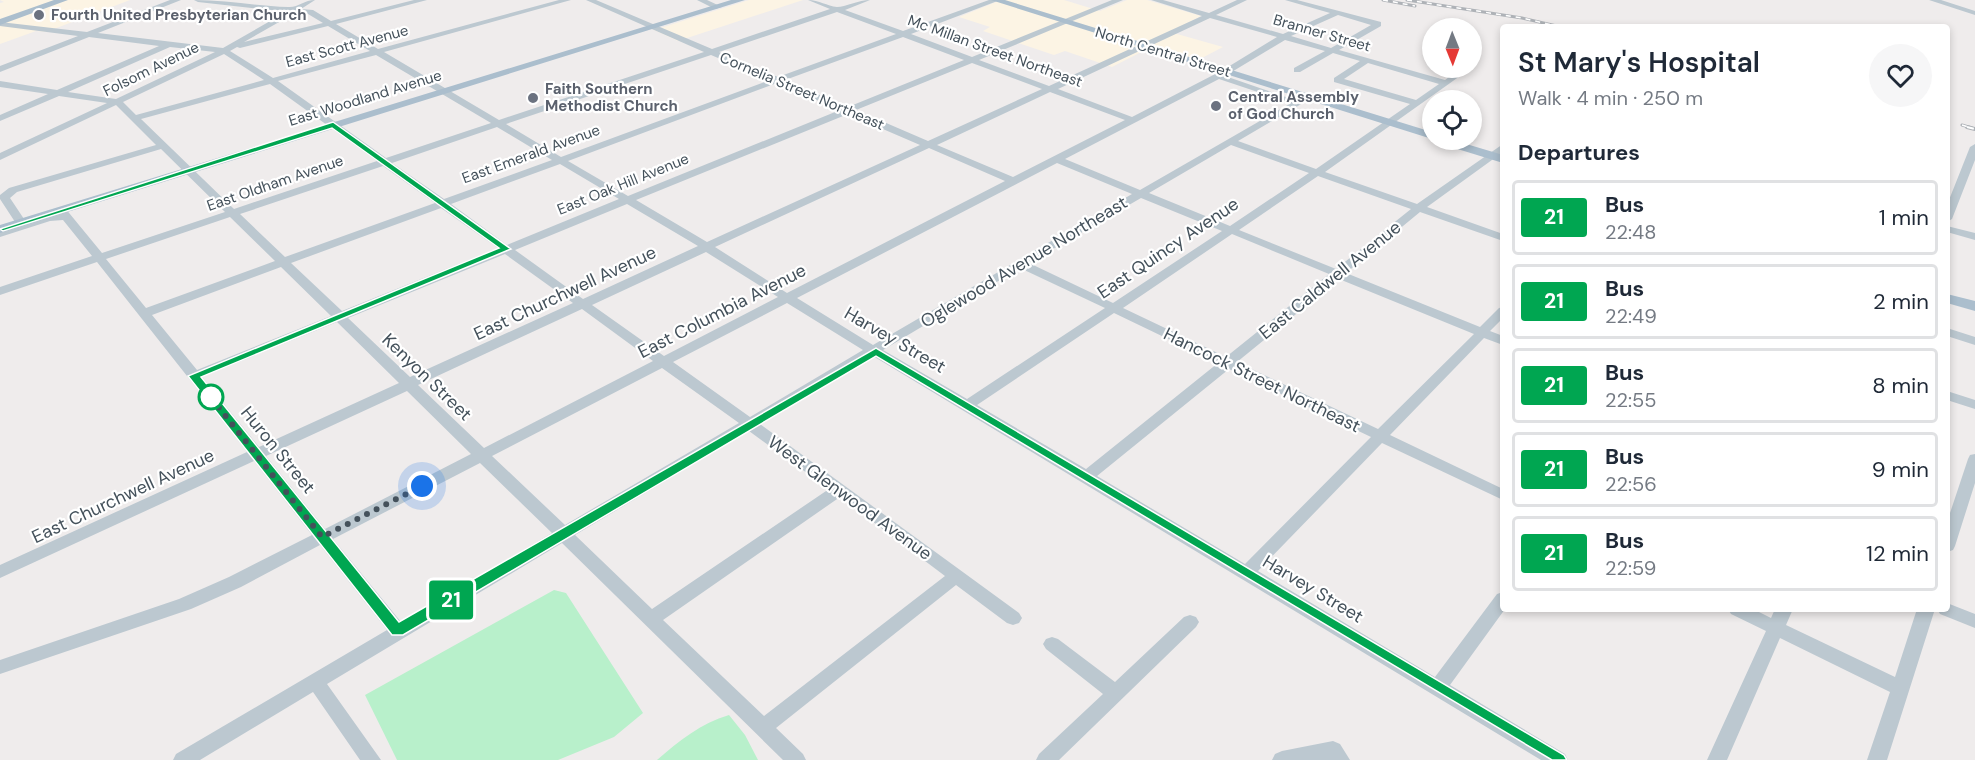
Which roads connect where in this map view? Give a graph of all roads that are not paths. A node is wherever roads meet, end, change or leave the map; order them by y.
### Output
1 (63, 0) edge
2 (177, 0) edge
3 (198, 0) edge
4 (311, 0) edge
5 (423, 0) edge
6 (567, 0) edge
7 (590, 0) edge
8 (701, 0) edge
9 (740, 0) edge
10 (812, 0) edge
11 (866, 0) edge
12 (996, 0) edge
13 (1119, 0) edge
14 (1155, 0) edge
15 (1243, 0) edge
16 (1288, 0) edge
17 (1933, 0) edge
18 (718, 7) junction
19 (293, 10) junction
20 (837, 10) junction
21 (1336, 13) junction
22 (1975, 13) edge
23 (1209, 16) junction
24 (1066, 22) junction
25 (0, 23) edge
26 (330, 23) junction
27 (653, 27) junction
28 (89, 34) junction
29 (903, 34) junction
30 (1285, 36) junction
31 (172, 44) junction
32 (1145, 46) junction
33 (224, 51) junction
34 (1334, 51) junction
35 (378, 52) junction
36 (711, 52) junction
37 (973, 60) junction
38 (1368, 60) junction
39 (0, 69) edge
40 (1297, 69) dead end
41 (1222, 74) junction
42 (1453, 78) edge
43 (777, 80) junction
44 (272, 81) junction
45 (1446, 83) junction
46 (0, 84) edge
47 (1051, 89) junction
48 (443, 91) junction
49 (57, 93) junction
50 (117, 102) junction
51 (1417, 103) junction
52 (848, 111) junction
53 (0, 118) edge
54 (134, 118) junction
55 (1133, 120) junction
56 (499, 123) junction
57 (1389, 123) junction
58 (333, 125) junction
59 (1422, 133) edge
60 (1231, 142) junction
61 (929, 145) junction
62 (162, 146) junction
63 (1975, 147) edge
64 (1482, 150) edge
65 (1499, 154) edge
66 (0, 157) edge
67 (559, 159) junction
68 (1056, 159) junction
69 (385, 162) junction
70 (187, 170) junction
71 (1318, 172) junction
72 (1962, 180) junction
73 (1013, 182) junction
74 (1975, 183) edge
75 (1140, 193) junction
76 (627, 200) junction
77 (440, 203) junction
78 (1419, 208) junction
79 (1950, 211) edge
80 (63, 213) junction
81 (232, 213) junction
82 (21, 223) junction
83 (1228, 230) junction
84 (1950, 230) edge
85 (0, 232) edge
86 (1500, 237) edge
87 (1975, 237) edge
88 (707, 247) junction
89 (506, 249) junction
90 (99, 258) junction
91 (282, 261) junction
92 (1020, 263) junction
93 (1337, 274) junction
94 (0, 291) edge
95 (788, 297) junction
96 (1950, 299) edge
97 (584, 304) junction
98 (1975, 306) edge
99 (1113, 308) junction
100 (145, 313) junction
101 (1500, 314) edge
102 (339, 317) junction
103 (1481, 333) junction
104 (1950, 333) edge
105 (1500, 340) edge
106 (1975, 341) edge
107 (876, 351) junction
108 (663, 362) junction
109 (1228, 362) junction
110 (194, 376) junction
111 (409, 384) junction
112 (1950, 396) edge
113 (968, 405) junction
114 (1975, 405) edge
115 (749, 425) junction
116 (1380, 437) junction
117 (256, 454) junction
118 (482, 455) junction
119 (1975, 459) edge
120 (1086, 477) junction
121 (840, 489) junction
122 (1500, 494) edge
123 (1951, 521) edge
124 (564, 535) junction
125 (322, 537) junction
126 (0, 572) edge
127 (1246, 573) junction
128 (957, 576) junction
129 (1500, 603) edge
130 (1950, 611) edge
131 (1743, 612) edge
132 (1783, 612) edge
133 (1925, 612) edge
134 (1013, 618) dead end
135 (651, 619) junction
136 (1975, 621) edge
137 (1190, 622) dead end
138 (1776, 628) junction
139 (398, 631) junction
140 (1052, 644) dead end
141 (0, 667) edge
142 (315, 681) junction
143 (1438, 687) junction
144 (1900, 688) junction
145 (1115, 693) junction
146 (763, 728) junction
147 (1336, 755) edge
148 (183, 760) edge
149 (371, 760) edge
150 (796, 760) edge
151 (1046, 760) edge
152 (1282, 760) edge
153 (1558, 760) edge
154 (1716, 760) edge
155 (1876, 760) edge

1 - 25 main road
2 - 28 street
3 - 19 street, Harvey Street
4 - 19 street, Folsom Avenue
5 - 26 street
6 - 35 street, East Scott Avenue
7 - 27 street, Cornelia Street Northeast
8 - 18 street
9 - 18 main road, East Woodland Avenue
10 - 20 street, Mc Millan Street Northeast
11 - 20 street, East Oldham Avenue
12 - 24 main road, North Central Street
12 - 29 street, East Emerald Avenue
13 - 24 street, East Oak Hill Avenue
14 - 23 street, Branner Street
15 - 23 street, East Churchwell Avenue
16 - 21 street
17 - 22 street
18 - 27 main road, East Woodland Avenue
19 - 26 street, Harvey Street
19 - 33 street, Folsom Avenue
20 - 29 street, Mc Millan Street Northeast
20 - 36 street, East Oldham Avenue
21 - 30 street, East Columbia Avenue
21 - 34 street
23 - 30 street, Branner Street
23 - 32 street, East Churchwell Avenue
24 - 32 main road, North Central Street
24 - 37 street, East Oak Hill Avenue
25 - 28 street, West Glenwood Avenue
26 - 33 street
26 - 35 street, Harvey Street
27 - 36 street, Cornelia Street Northeast
27 - 48 main road, East Woodland Avenue
28 - 31 street, West Glenwood Avenue
28 - 39 street
29 - 37 street, Mc Millan Street Northeast
29 - 43 street, East Emerald Avenue
30 - 34 street, Branner Street
30 - 41 street, East Columbia Avenue
31 - 33 street, West Glenwood Avenue
31 - 49 street
32 - 41 main road, North Central Street
32 - 47 street, East Churchwell Avenue
33 - 44 street, West Glenwood Avenue
33 - 50 street, Folsom Avenue
34 - 38 street, Branner Street
34 - 40 street
35 - 44 street, East Scott Avenue
35 - 48 street, Harvey Street
36 - 43 street, Cornelia Street Northeast
36 - 56 street, East Oldham Avenue
37 - 47 street, Mc Millan Street Northeast
37 - 52 street, East Oak Hill Avenue
38 - 45 street, Branner Street
38 - 51 street
41 - 55 street, East Columbia Avenue
41 - 57 main road, North Central Street
41 - 60 street, Oglewood Avenue Northeast
42 - 45 street, East Quincy Avenue
43 - 52 street, Cornelia Street Northeast
43 - 67 street, East Emerald Avenue
44 - 54 street, East Scott Avenue
44 - 58 street, West Glenwood Avenue
45 - 51 street, East Quincy Avenue
46 - 49 street
47 - 55 street, Mc Millan Street Northeast
47 - 61 street, East Churchwell Avenue
48 - 56 street, Harvey Street
48 - 58 main road, East Woodland Avenue
49 - 50 street
49 - 53 street
50 - 54 street, Kenyon Street
50 - 66 street, Folsom Avenue
51 - 57 street, East Quincy Avenue
52 - 61 street, Cornelia Street Northeast
52 - 76 street, East Oak Hill Avenue
54 - 62 street, Kenyon Street
55 - 68 street, East Columbia Avenue
56 - 67 street, Harvey Street
56 - 69 street, East Oldham Avenue
57 - 59 main road, North Central Street
57 - 71 street, East Quincy Avenue
58 - 69 street, West Glenwood Avenue
58 - 70 main road, East Woodland Avenue
60 - 71 street
60 - 75 street, Oglewood Avenue Northeast
61 - 73 street, Cornelia Street Northeast
61 - 88 street, East Churchwell Avenue
62 - 70 street, Kenyon Street
62 - 82 street
63 - 72 street
64 - 65 main road
65 - 78 street, East Caldwell Avenue
67 - 76 street, Harvey Street
67 - 77 street, East Emerald Avenue
68 - 73 street, East Columbia Avenue
68 - 75 street
69 - 77 street, West Glenwood Avenue
69 - 81 street, East Oldham Avenue
70 - 80 main road, East Woodland Avenue
70 - 81 street, Kenyon Street
71 - 78 street
71 - 83 street, East Quincy Avenue
72 - 74 street
72 - 79 street
73 - 95 street, East Columbia Avenue
75 - 83 street
75 - 92 street, Oglewood Avenue Northeast
76 - 88 street, Harvey Street
76 - 89 street, East Oak Hill Avenue
77 - 89 street, West Glenwood Avenue
77 - 91 street, East Emerald Avenue
78 - 86 street
78 - 93 street, East Caldwell Avenue
80 - 82 main road, East Woodland Avenue
80 - 85 street
80 - 90 street, Huron Street
81 - 90 street, East Oldham Avenue
81 - 91 street, Kenyon Street
82 - 85 main road, East Woodland Avenue
83 - 93 street
83 - 99 street, East Quincy Avenue
84 - 87 street
88 - 95 street, Harvey Street
88 - 97 street, East Churchwell Avenue
89 - 97 street, West Glenwood Avenue
89 - 102 street, East Oak Hill Avenue
90 - 94 street, East Oldham Avenue
90 - 100 street, Huron Street
91 - 100 street, East Emerald Avenue
91 - 102 street, Kenyon Street
92 - 99 street, Hancock Street Northeast
92 - 107 street, Oglewood Avenue Northeast
93 - 103 street
93 - 109 street, East Caldwell Avenue
95 - 107 street, Harvey Street
95 - 108 street, East Columbia Avenue
96 - 98 main road
97 - 108 street, West Glenwood Avenue
97 - 111 street, East Churchwell Avenue
99 - 109 street, Hancock Street Northeast
99 - 113 street, East Quincy Avenue
100 - 110 street, Huron Street
101 - 103 street
102 - 110 street, East Oak Hill Avenue
102 - 111 street, Kenyon Street
103 - 105 street
103 - 116 street
104 - 106 street
107 - 113 street, Harvey Street
107 - 115 street, Oglewood Avenue Northeast
108 - 115 street, West Glenwood Avenue
108 - 118 street, East Columbia Avenue
109 - 116 street, Hancock Street Northeast
109 - 120 street, East Caldwell Avenue
110 - 117 street, Huron Street
111 - 117 street, East Churchwell Avenue
111 - 118 street, Kenyon Street
112 - 114 street
113 - 120 street, Harvey Street
115 - 121 street, West Glenwood Avenue
115 - 124 street, Oglewood Avenue Northeast
116 - 122 street, Hancock Street Northeast
116 - 127 street
117 - 125 street, Huron Street
117 - 126 street, East Churchwell Avenue
118 - 124 street, Kenyon Street
118 - 125 street, East Columbia Avenue
119 - 123 street
120 - 127 street, Harvey Street
121 - 128 street, West Glenwood Avenue
121 - 135 street
124 - 135 street, Kenyon Street
124 - 139 street, Oglewood Avenue Northeast
125 - 139 street, Huron Street
125 - 141 street, East Columbia Avenue
127 - 143 street, Harvey Street
128 - 134 street, West Glenwood Avenue
128 - 146 street
129 - 143 street
130 - 136 street
131 - 138 street
132 - 138 street
133 - 144 street
135 - 146 street, Kenyon Street
137 - 145 street
138 - 144 street
138 - 154 street
139 - 142 street, Oglewood Avenue Northeast
140 - 145 street
142 - 148 street, Oglewood Avenue Northeast
142 - 149 street
143 - 153 street, Harvey Street
144 - 155 street
145 - 151 street
146 - 150 street, Kenyon Street
147 - 152 street

